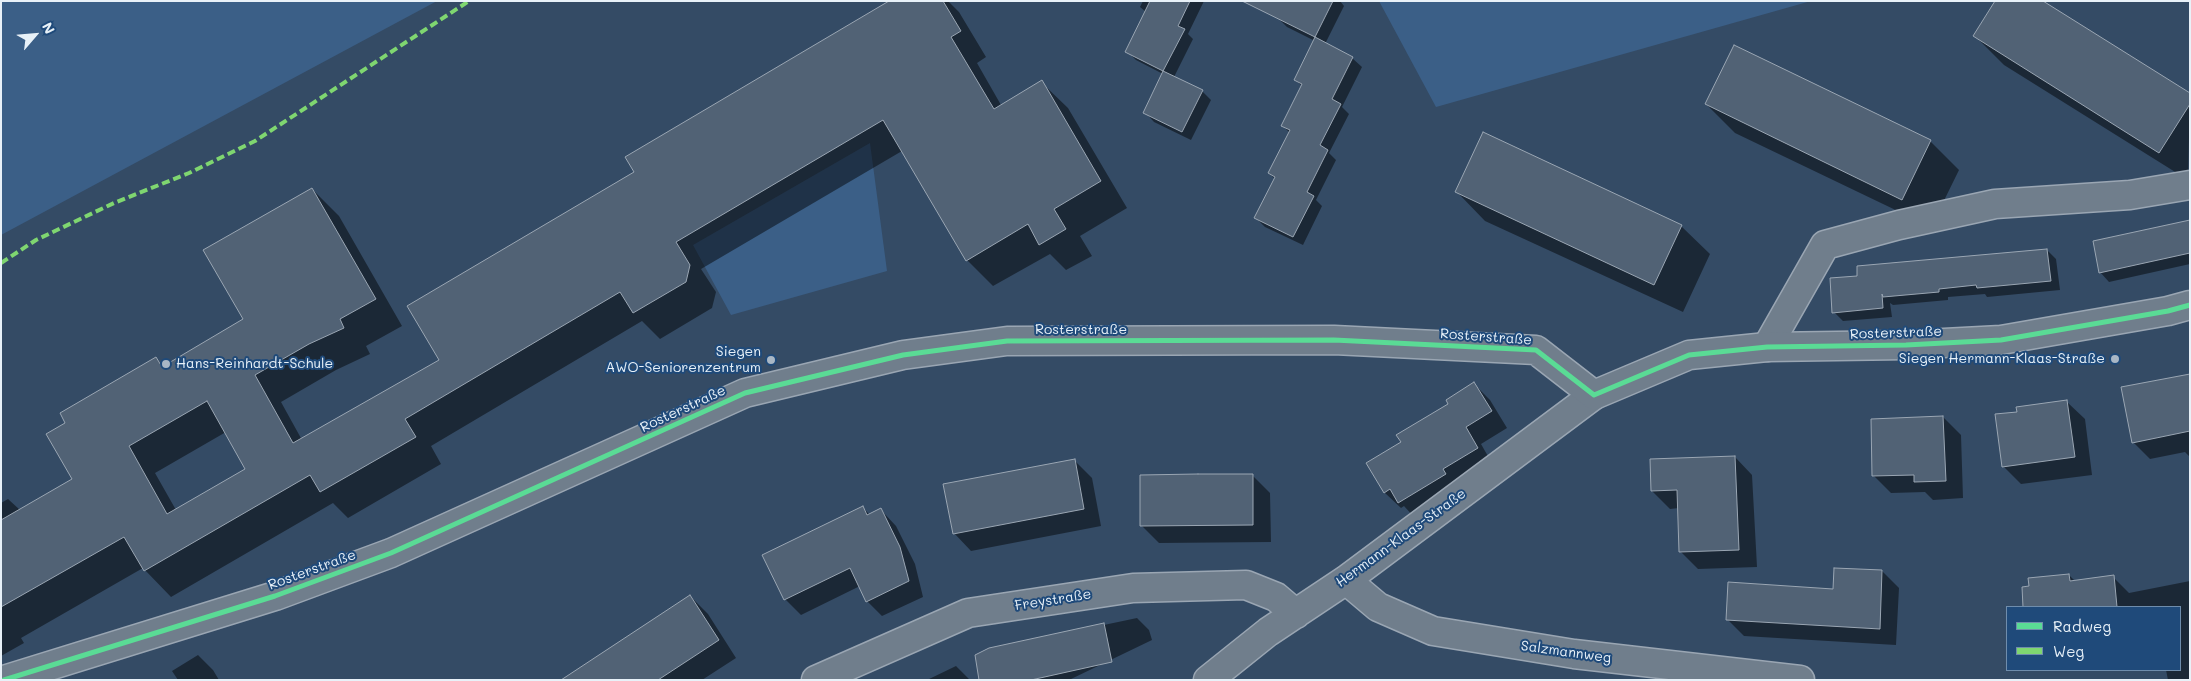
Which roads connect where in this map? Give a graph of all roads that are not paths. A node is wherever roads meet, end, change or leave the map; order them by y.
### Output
1 (2190, 185) edge
2 (2190, 305) edge
3 (1767, 347) junction
4 (1594, 396) junction
5 (1346, 580) junction
6 (1296, 614) junction
7 (4, 680) edge
8 (816, 680) edge
9 (1208, 680) edge
10 (1800, 680) edge

1 - 3 street
2 - 3 street, Rosterstraße
3 - 4 street, Rosterstraße
4 - 5 street, Hermann-Klaas-Straße
4 - 7 street, Rosterstraße
5 - 6 street, Hermann-Klaas-Straße
5 - 10 street, Salzmannweg
6 - 8 street, Freystraße
6 - 9 street, Hermann-Klaas-Straße

